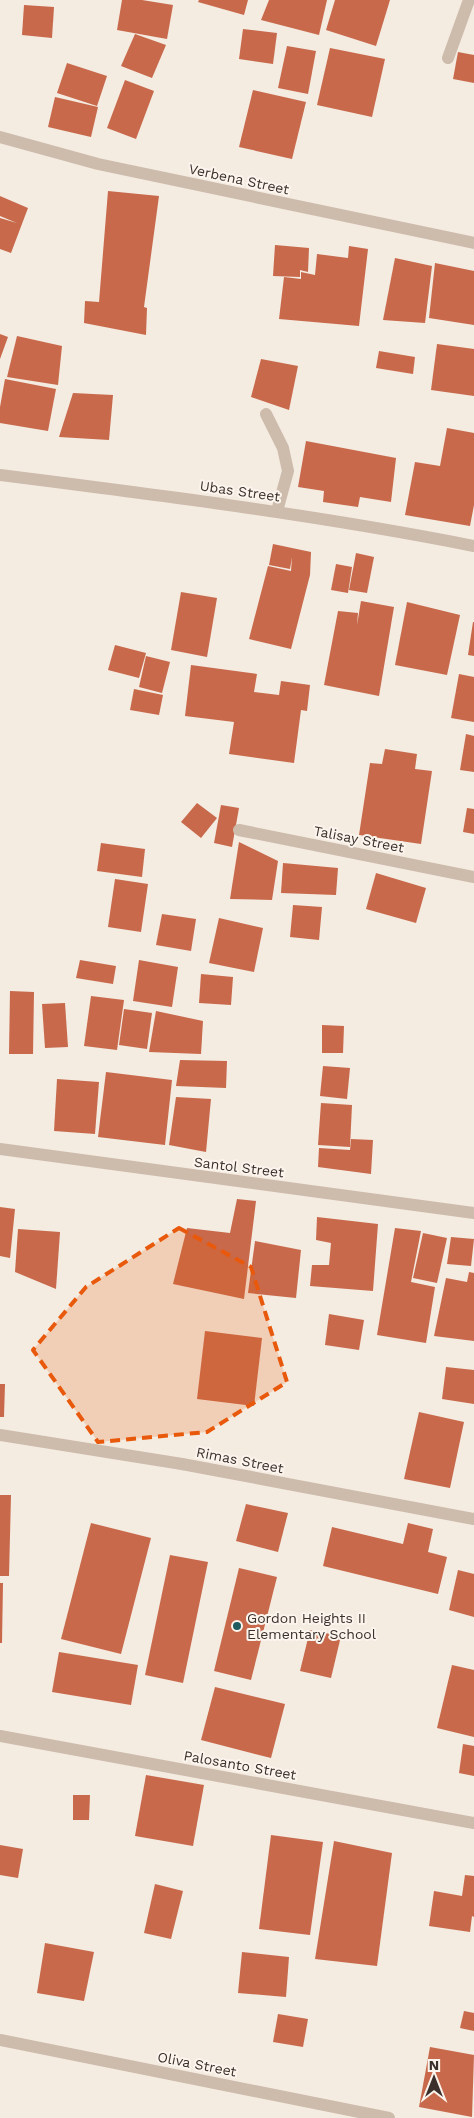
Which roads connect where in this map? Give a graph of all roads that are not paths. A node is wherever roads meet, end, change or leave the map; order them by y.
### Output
1 (469, 0) edge
2 (448, 58) dead end
3 (0, 137) edge
4 (474, 243) edge
5 (266, 414) dead end
6 (0, 475) edge
7 (277, 511) junction
8 (474, 546) edge
9 (239, 830) dead end
10 (474, 877) edge
11 (0, 1149) edge
12 (474, 1213) edge
13 (0, 1435) edge
14 (474, 1519) edge
15 (0, 1736) edge
16 (474, 1823) edge
17 (0, 2040) edge
18 (389, 2118) edge

1 - 2 street
3 - 4 street, Verbena Street
5 - 7 street
6 - 7 street, Ubas Street
7 - 8 street, Ubas Street
9 - 10 street, Talisay Street
11 - 12 street, Santol Street
13 - 14 street, Rimas Street
15 - 16 street, Palosanto Street
17 - 18 street, Oliva Street

